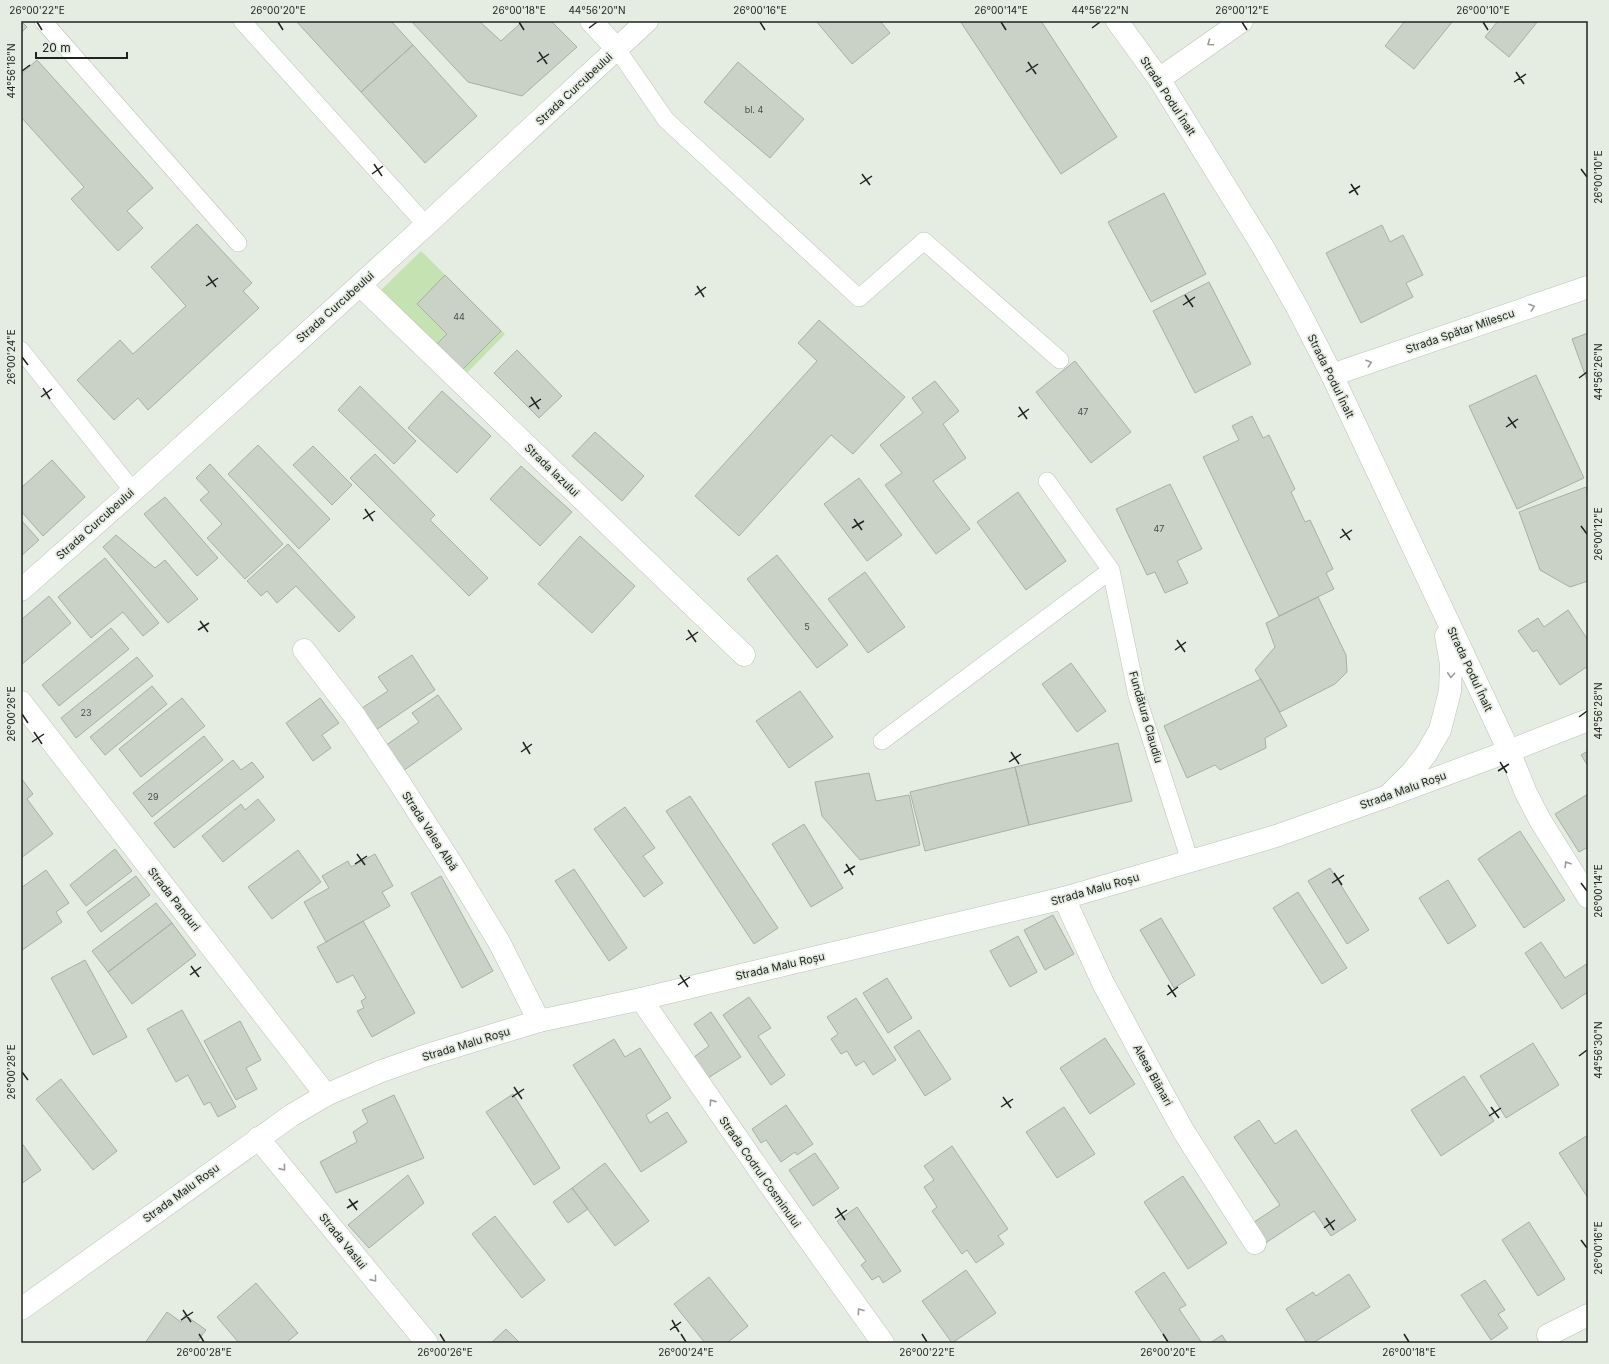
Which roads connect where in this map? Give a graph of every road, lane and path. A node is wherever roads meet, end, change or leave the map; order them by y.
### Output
1 (43, 21) edge
2 (242, 21) edge
3 (591, 21) edge
4 (646, 21) edge
5 (1117, 21) edge
6 (1242, 21) edge
7 (617, 49) junction
8 (1159, 79) junction
9 (426, 225) junction
10 (238, 243) dead end
11 (360, 285) junction
12 (1588, 287) edge
13 (21, 350) edge
14 (1060, 360) dead end
15 (1332, 376) junction
16 (1047, 481) dead end
17 (133, 491) junction
18 (1111, 570) junction
19 (21, 590) edge
20 (1442, 609) junction
21 (304, 650) dead end
22 (744, 655) dead end
23 (21, 702) edge
24 (1588, 720) edge
25 (882, 741) dead end
26 (1509, 751) junction
27 (1388, 796) junction
28 (1190, 861) junction
29 (1588, 897) edge
30 (1064, 898) junction
31 (641, 999) junction
32 (539, 1022) junction
33 (326, 1095) junction
34 (258, 1138) junction
35 (1255, 1243) dead end
36 (21, 1309) edge
37 (1588, 1315) edge
38 (1548, 1335) dead end
39 (427, 1343) edge
40 (883, 1343) edge

1 - 10 lane
2 - 9 lane
3 - 7 street
4 - 7 street, Strada Curcubeului
5 - 8 street, Strada Podul Înalt
6 -> 8 street
7 - 9 street, Strada Curcubeului
7 - 14 lane
8 - 15 street, Strada Podul Înalt
9 - 11 street, Strada Curcubeului
11 - 17 street, Strada Curcubeului
11 - 22 street, Strada Iazului
15 -> 12 street, Strada Spătar Milescu
13 - 17 lane
15 - 20 street, Strada Podul Înalt
16 - 18 lane, Fundătura Claudiu
17 - 19 street, Strada Curcubeului
18 - 25 lane
18 - 28 lane, Fundătura Claudiu
20 - 26 street, Strada Podul Înalt
20 -> 27 street
21 - 32 street, Strada Valea Albă
23 - 33 street, Strada Panduri
24 - 26 street, Strada Malu Roșu
26 - 27 street, Strada Malu Roșu
29 -> 26 street, Strada Podul Înalt
27 - 28 street, Strada Malu Roșu
28 - 30 street, Strada Malu Roșu
30 - 31 street, Strada Malu Roșu
30 - 35 street, Aleea Blănari
31 - 32 street, Strada Malu Roșu
40 -> 31 street, Strada Codrul Cosminului
32 - 33 street, Strada Malu Roșu
33 - 34 street, Strada Malu Roșu
34 - 36 street, Strada Malu Roșu
34 -> 39 street, Strada Vaslui
37 - 38 street

